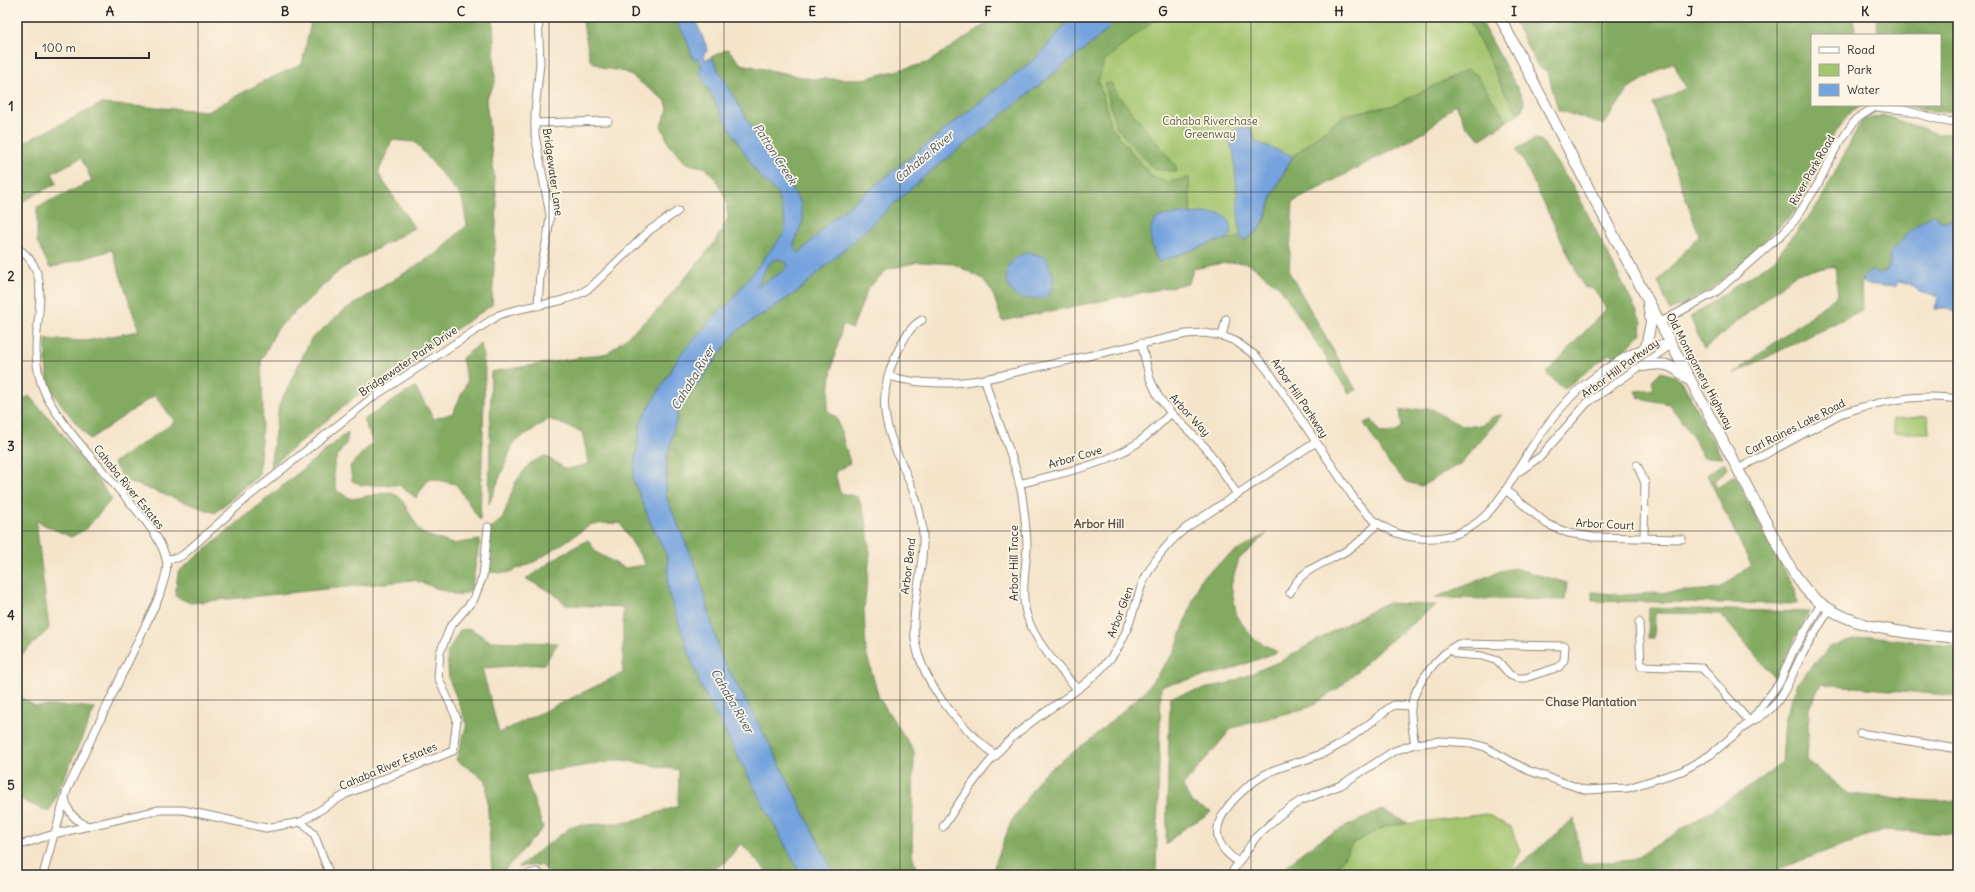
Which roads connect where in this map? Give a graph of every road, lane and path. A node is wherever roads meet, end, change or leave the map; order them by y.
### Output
1 (538, 17) edge
2 (1500, 17) edge
3 (1958, 120) edge
4 (608, 121) dead end
5 (535, 123) junction
6 (678, 211) dead end
7 (17, 248) edge
8 (1647, 296) junction
9 (538, 306) junction
10 (922, 320) dead end
11 (1226, 320) dead end
12 (1661, 322) junction
13 (1222, 336) junction
14 (1141, 343) junction
15 (1672, 344) junction
16 (1646, 347) junction
17 (1643, 366) junction
18 (888, 376) junction
19 (985, 379) junction
20 (1692, 382) junction
21 (1958, 399) edge
22 (1171, 413) junction
23 (1316, 442) junction
24 (1637, 465) dead end
25 (1738, 468) junction
26 (1518, 472) junction
27 (1019, 484) junction
28 (1507, 491) junction
29 (1237, 494) junction
30 (1377, 524) junction
31 (488, 527) dead end
32 (1644, 537) junction
33 (1682, 539) dead end
34 (166, 560) junction
35 (1290, 593) dead end
36 (1825, 607) junction
37 (1640, 622) dead end
38 (1958, 638) edge
39 (1450, 649) junction
40 (1076, 689) junction
41 (1411, 706) junction
42 (1750, 722) junction
43 (1860, 733) dead end
44 (1415, 744) junction
45 (1958, 749) edge
46 (996, 756) junction
47 (66, 799) junction
48 (301, 822) junction
49 (88, 826) junction
50 (943, 827) dead end
51 (54, 834) junction
52 (17, 846) edge
53 (1238, 862) junction
54 (43, 875) edge
55 (330, 875) edge
56 (525, 875) edge
57 (541, 875) edge
58 (1230, 875) edge

1 - 5 street, Bridgewater Lane
2 - 8 street, Old Montgomery Highway
3 - 12 street, River Park Road
4 - 5 street
5 - 9 street, Bridgewater Lane
6 - 9 street, Bridgewater Park Drive
7 - 34 street, Cahaba River Estates
8 - 12 street, Old Montgomery Highway
8 - 16 street
9 - 34 street, Bridgewater Park Drive
10 - 18 street, Arbor Bend
11 - 13 street
12 - 15 street, Old Montgomery Highway
13 - 14 street, Arbor Hill Parkway
13 - 23 street, Arbor Hill Parkway
14 - 19 street, Arbor Hill Parkway
14 - 22 street, Arbor Way
15 - 16 street, Arbor Hill Parkway
15 - 17 street, Arbor Hill Parkway
15 - 20 street, Old Montgomery Highway
16 - 26 street, Arbor Hill Parkway
17 - 20 street
17 - 26 street, Arbor Hill Parkway
18 - 19 street, Arbor Hill Parkway
18 - 46 street, Arbor Bend
19 - 27 street, Arbor Hill Trace
20 - 25 street, Old Montgomery Highway
21 - 25 street, Carl Raines Lake Road
22 - 27 street, Arbor Cove
22 - 29 street, Arbor Way
23 - 29 street, Arbor Glen
23 - 30 street, Arbor Hill Parkway
24 - 32 street, Arbor Court
25 - 36 street, Old Montgomery Highway
26 - 28 street, Arbor Hill Parkway
27 - 40 street, Arbor Hill Trace
28 - 30 street, Arbor Hill Parkway
28 - 32 street, Arbor Court
29 - 40 street, Arbor Glen
30 - 35 street
31 - 48 street, Cahaba River Estates
32 - 33 street, Arbor Court
34 - 47 street
36 - 38 street, Old Montgomery Highway
36 - 42 street
37 - 42 street
39 - 39 street
39 - 41 street
40 - 46 street, Arbor Glen
41 - 44 street
41 - 53 street
42 - 44 street
43 - 45 street
44 - 53 street
46 - 50 street, Arbor Glen
47 - 49 street
47 - 51 street
48 - 49 street, Cahaba River Estates
48 - 55 street
49 - 51 street, Cahaba River Estates
51 - 52 street, Cahaba River Estates
51 - 54 street
53 - 58 street
56 - 57 street

